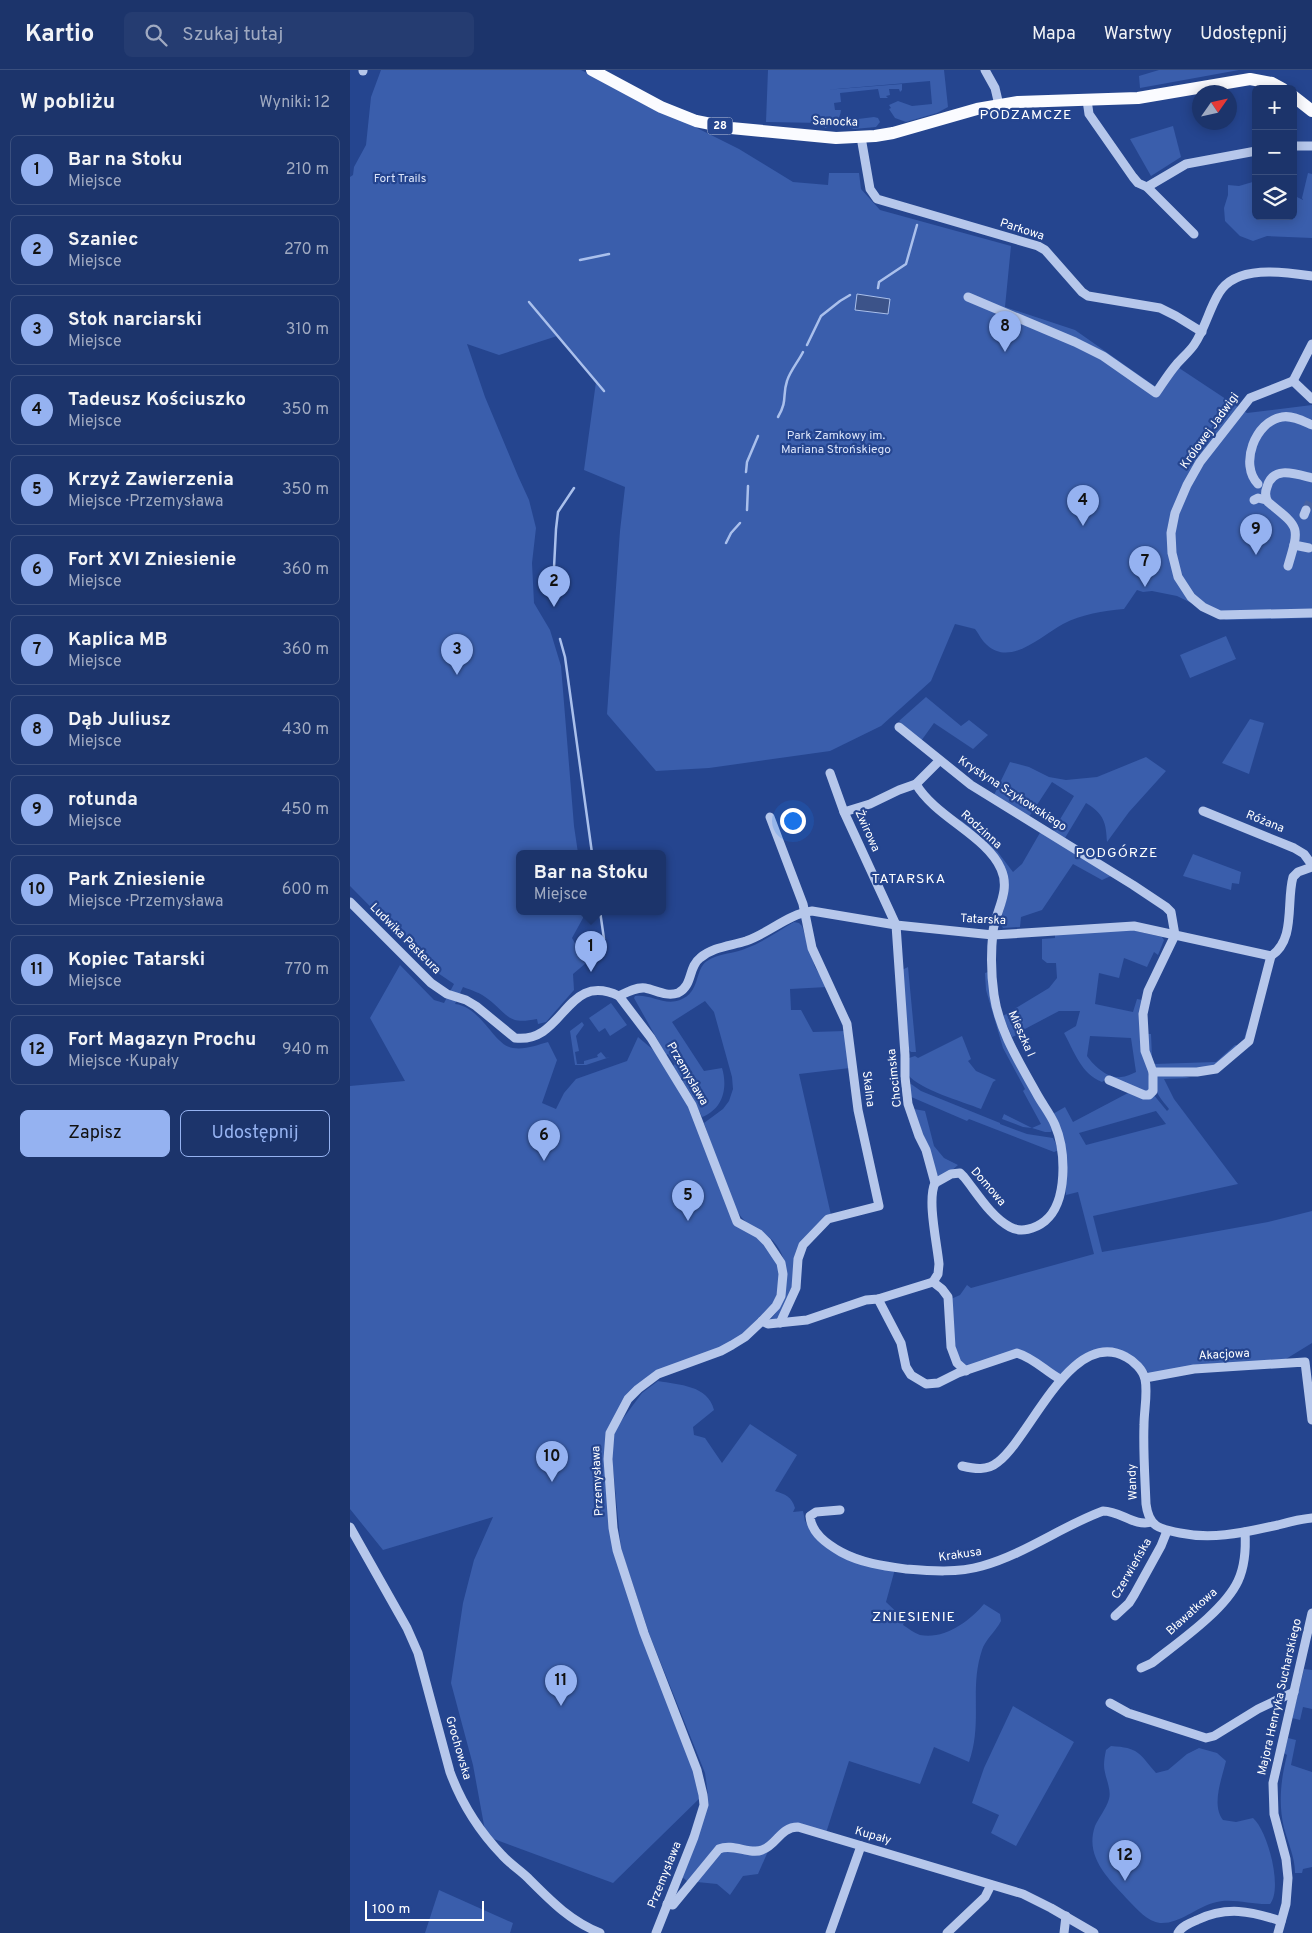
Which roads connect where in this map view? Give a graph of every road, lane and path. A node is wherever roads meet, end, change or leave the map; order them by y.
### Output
1 (592, 70) edge
2 (985, 70) edge
3 (1275, 85) edge
4 (1297, 99) edge
5 (1087, 100) junction
6 (999, 105) junction
7 (1312, 111) edge
8 (861, 137) junction
9 (1297, 146) edge
10 (1312, 146) edge
11 (1252, 152) edge
12 (1147, 186) junction
13 (1194, 234) dead end
14 (1312, 276) edge
15 (968, 297) dead end
16 (1202, 332) junction
17 (1312, 344) edge
18 (1293, 381) junction
19 (1312, 399) edge
20 (1312, 425) edge
21 (1312, 478) edge
22 (1261, 489) junction
23 (1254, 500) dead end
24 (1294, 545) junction
25 (1309, 548) dead end
26 (1288, 566) dead end
27 (1312, 613) edge
28 (899, 727) dead end
29 (939, 761) junction
30 (830, 773) dead end
31 (916, 784) junction
32 (1203, 811) dead end
33 (844, 812) junction
34 (770, 817) dead end
35 (1312, 866) edge
36 (350, 902) edge
37 (804, 912) junction
38 (896, 925) junction
39 (993, 934) junction
40 (1175, 935) junction
41 (1271, 956) junction
42 (620, 996) junction
43 (1153, 1072) junction
44 (1109, 1080) dead end
45 (1058, 1135) joint
46 (935, 1182) junction
47 (933, 1282) junction
48 (878, 1299) junction
49 (762, 1321) junction
50 (780, 1323) junction
51 (966, 1370) junction
52 (1145, 1378) junction
53 (1060, 1379) junction
54 (1312, 1420) edge
55 (962, 1466) dead end
56 (840, 1510) dead end
57 (1312, 1518) edge
58 (1152, 1522) junction
59 (350, 1526) edge
60 (1167, 1531) junction
61 (1245, 1532) junction
62 (1312, 1614) edge
63 (1115, 1616) dead end
64 (1141, 1668) dead end
65 (1294, 1692) junction
66 (1110, 1703) dead end
67 (862, 1846) junction
68 (991, 1886) junction
69 (667, 1904) junction
70 (1066, 1916) junction
71 (1281, 1921) junction
72 (600, 1933) edge
73 (656, 1933) edge
74 (830, 1933) edge
75 (947, 1933) edge
76 (1064, 1933) edge
77 (1094, 1933) edge
78 (1178, 1933) edge
79 (1278, 1933) edge

1 - 8 main road, Sanocka / 28
2 - 6 street
3 - 5 main road, 28
4 - 7 main road
5 - 6 main road, Sanocka / 28
5 - 12 street
6 - 8 main road, Sanocka / 28
8 - 16 street, Parkowa
9 - 10 street
11 - 12 street
12 - 13 street
14 - 16 street
15 - 16 street
17 - 18 street
18 - 19 street
18 - 27 street, Królowej Jadwigi
20 - 22 street
21 - 22 street
22 - 23 street
22 - 24 street
24 - 25 street
24 - 26 street
28 - 29 street, Krystyna Szykowskiego
29 - 31 street
29 - 40 street, Krystyna Szykowskiego
30 - 33 street, Żwirowa
31 - 33 street
31 - 39 street, Rodzinna
32 - 35 street, Różana
33 - 38 street, Żwirowa
34 - 37 street, Skalna
35 - 41 street
36 - 42 street, Ludwika Pasteura
37 - 38 street, Tatarska
37 - 42 street
37 - 50 street, Skalna
38 - 39 street, Tatarska
38 - 46 street, Chocimska
39 - 40 street, Tatarska
39 - 45 street, Mieszka I
40 - 41 street, Tatarska
40 - 43 street
41 - 43 street
42 - 49 street, Przemysława
43 - 44 street
45 - 46 street, Domowa
46 - 47 street, Chocimska
47 - 48 street
47 - 51 street
48 - 50 street
48 - 51 street
49 - 50 street
49 - 69 street, Przemysława
51 - 53 street
52 - 53 street
52 - 54 street, Akacjowa
52 - 58 street, Wandy
53 - 55 street
56 - 58 street, Krakusa
57 - 61 street
58 - 60 street
59 - 72 street, Grochowska
60 - 61 street
60 - 63 street, Czerwieńska
61 - 64 street, Bławatkowa
62 - 65 street, Majora Henryka Sucharskiego
65 - 66 street
65 - 71 street, Majora Henryka Sucharskiego
67 - 68 street, Kupały
67 - 69 street, Kupały
67 - 74 street
68 - 70 street, Kupały
68 - 75 street
69 - 73 street, Przemysława
70 - 76 street
70 - 77 street, Kupały
71 - 78 street
71 - 79 street, Majora Henryka Sucharskiego

